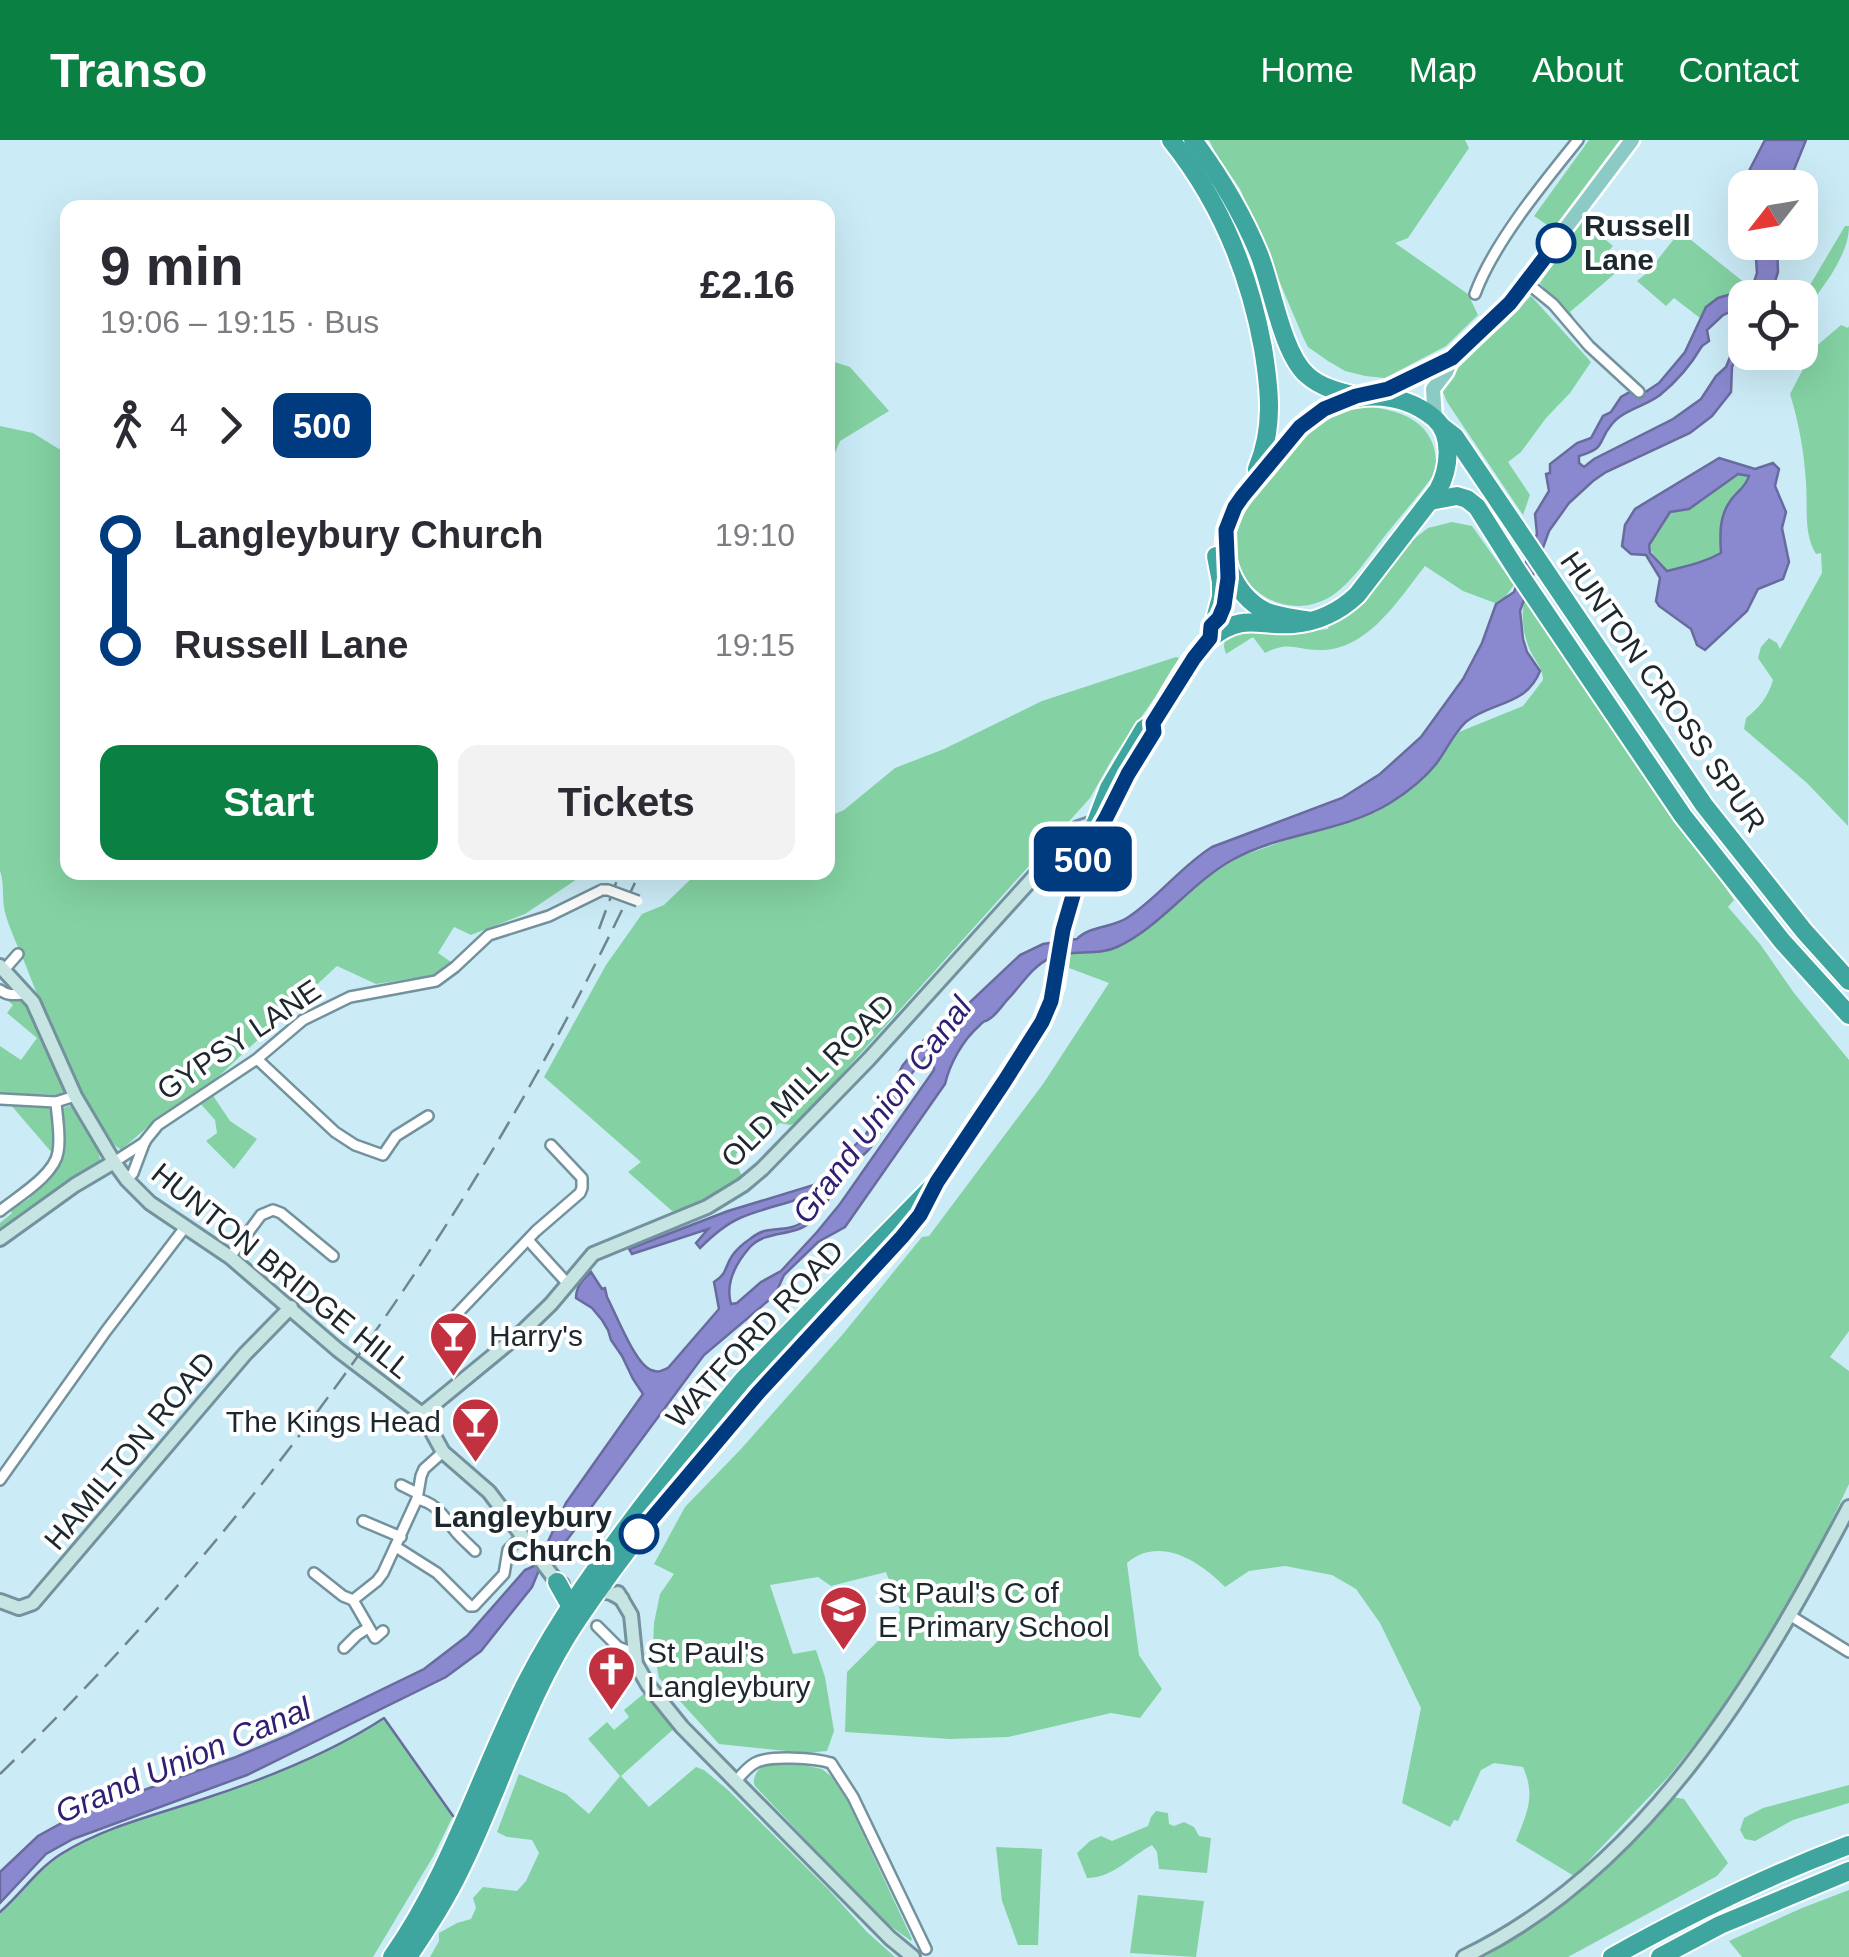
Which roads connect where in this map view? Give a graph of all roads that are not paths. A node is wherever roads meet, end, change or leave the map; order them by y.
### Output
1 (1170, 140) edge
2 (1193, 140) edge
3 (1578, 140) edge
4 (1632, 140) edge
5 (1526, 282) junction
6 (1475, 294) dead end
7 (1261, 338) junction
8 (1452, 358) junction
9 (1639, 392) dead end
10 (1363, 396) junction
11 (1439, 423) junction
12 (1249, 488) junction
13 (1430, 501) junction
14 (1226, 558) junction
15 (1310, 621) junction
16 (1213, 628) junction
17 (1101, 820) junction
18 (638, 902) dead end
19 (18, 954) dead end
20 (2, 968) edge
21 (1849, 981) edge
22 (0, 990) edge
23 (30, 998) junction
24 (1849, 1016) edge
25 (257, 1059) junction
26 (76, 1096) junction
27 (0, 1099) edge
28 (56, 1102) junction
29 (428, 1116) dead end
30 (145, 1142) junction
31 (551, 1145) dead end
32 (114, 1162) junction
33 (127, 1180) junction
34 (937, 1182) junction
35 (0, 1211) edge
36 (186, 1226) junction
37 (0, 1239) edge
38 (528, 1240) junction
39 (230, 1256) junction
40 (333, 1256) dead end
41 (568, 1284) junction
42 (291, 1307) junction
43 (456, 1315) dead end
44 (422, 1414) junction
45 (443, 1452) junction
46 (0, 1480) edge
47 (401, 1485) dead end
48 (417, 1496) junction
49 (1849, 1507) edge
50 (363, 1521) dead end
51 (522, 1536) junction
52 (398, 1542) junction
53 (475, 1551) dead end
54 (314, 1573) dead end
55 (553, 1575) junction
56 (596, 1583) junction
57 (620, 1596) joint
58 (354, 1600) junction
59 (0, 1601) edge
60 (571, 1607) junction
61 (1791, 1616) junction
62 (597, 1626) dead end
63 (344, 1648) dead end
64 (1849, 1652) edge
65 (634, 1653) junction
66 (736, 1780) junction
67 (1849, 1844) edge
68 (1849, 1871) edge
69 (920, 1953) edge
70 (392, 1957) edge
71 (408, 1957) edge
72 (1464, 1957) edge
73 (1612, 1957) edge
74 (1660, 1957) edge

1 - 7 highway
2 - 10 highway
3 - 6 street
4 - 5 main road
5 - 8 main road
5 - 9 street
7 - 12 highway
7 - 16 highway
8 - 10 main road
8 - 11 main road
10 - 11 highway
10 - 12 highway
11 - 13 highway
11 - 21 highway, HUNTON CROSS SPUR
12 - 14 highway
13 - 15 highway
13 - 24 highway, HUNTON CROSS SPUR
14 - 15 highway
14 - 16 highway
15 - 16 highway
16 - 17 highway, WATFORD ROAD
17 - 34 highway, WATFORD ROAD
17 - 41 street, OLD MILL ROAD
18 - 25 street, GYPSY LANE, bridge
19 - 20 street
20 - 23 street, HUNTON BRIDGE HILL
22 - 23 street
23 - 26 street, HUNTON BRIDGE HILL
25 - 29 street
25 - 30 street, GYPSY LANE
26 - 28 street
26 - 32 street, HUNTON BRIDGE HILL
27 - 28 street
28 - 35 street
30 - 32 street, GYPSY LANE
30 - 33 street, GYPSY LANE
31 - 38 street
32 - 33 street, HUNTON BRIDGE HILL
32 - 37 street
33 - 36 street, HUNTON BRIDGE HILL
34 - 56 highway, WATFORD ROAD
34 - 56 highway, WATFORD ROAD
36 - 39 street, HUNTON BRIDGE HILL
36 - 46 street
38 - 41 street
38 - 43 street
39 - 40 street
39 - 42 street, HUNTON BRIDGE HILL
41 - 44 street, OLD MILL ROAD
42 - 44 street, HUNTON BRIDGE HILL
42 - 59 street, HAMILTON ROAD
44 - 45 street
45 - 48 street
45 - 51 street
47 - 48 street
48 - 52 street
48 - 53 street
49 - 61 street
50 - 52 street
51 - 52 street
51 - 55 street
52 - 58 street
54 - 58 street
55 - 56 street
55 - 60 highway
56 - 57 highway
56 - 60 highway, WATFORD ROAD
56 - 71 highway, WATFORD ROAD
57 - 65 street
58 - 63 street
60 - 70 highway, WATFORD ROAD
61 - 64 street
61 - 72 street
62 - 65 street
65 - 66 street
66 - 69 street
66 - 69 street
67 - 73 highway
68 - 74 highway

